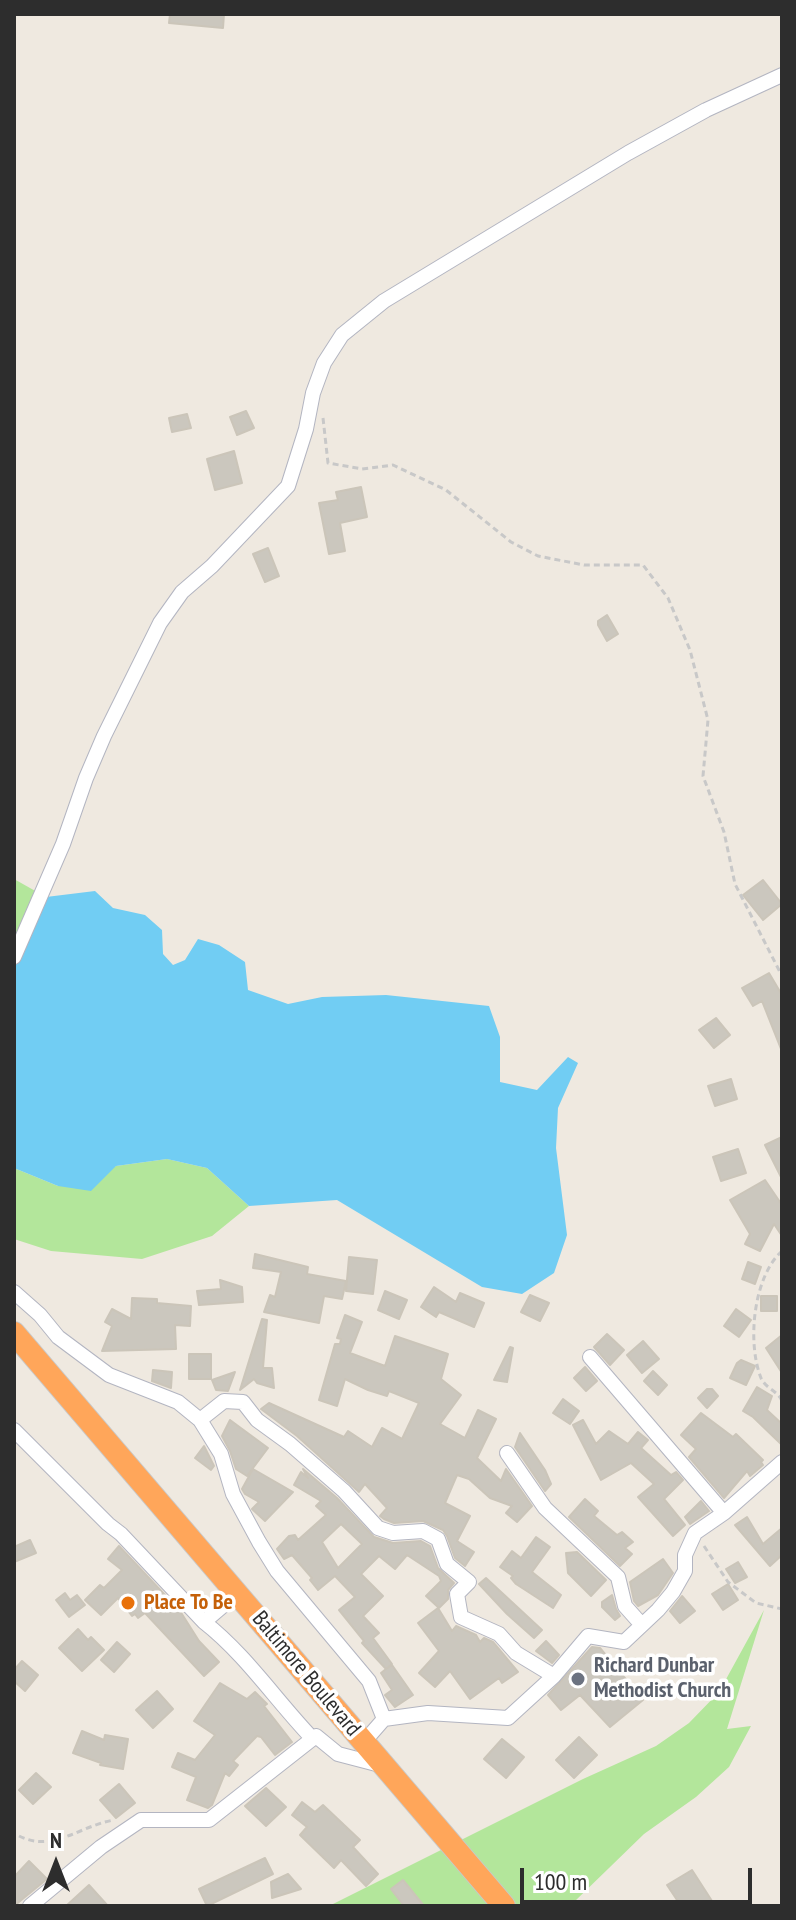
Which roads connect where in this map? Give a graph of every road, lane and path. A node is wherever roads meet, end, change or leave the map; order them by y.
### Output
1 (782, 75) edge
2 (313, 393) junction
3 (14, 957) edge
4 (782, 976) edge
5 (782, 1251) edge
6 (14, 1292) edge
7 (14, 1333) edge
8 (590, 1357) dead end
9 (782, 1401) edge
10 (200, 1420) junction
11 (14, 1430) edge
12 (507, 1453) dead end
13 (782, 1462) edge
14 (724, 1513) junction
15 (695, 1533) junction
16 (238, 1593) junction
17 (782, 1609) edge
18 (204, 1622) junction
19 (641, 1624) junction
20 (554, 1676) junction
21 (384, 1719) junction
22 (316, 1736) junction
23 (363, 1743) junction
24 (387, 1766) junction
25 (141, 1820) junction
26 (19, 1836) dead end
27 (30, 1906) edge
28 (504, 1906) edge

1 - 2 street
2 - 3 street
2 - 4 path
5 - 9 path
6 - 10 street
7 - 16 highway, Baltimore Boulevard
8 - 14 street
10 - 20 street
10 - 21 street
11 - 18 street
12 - 19 street
13 - 14 street
14 - 15 street
15 - 17 path
15 - 19 street
16 - 18 street
16 - 23 highway, Baltimore Boulevard
18 - 22 street
19 - 20 street
20 - 21 street
21 - 23 street
22 - 24 street
22 - 25 street
23 - 24 highway, Baltimore Boulevard
24 - 28 highway, Baltimore Boulevard
25 - 26 path
25 - 27 street

